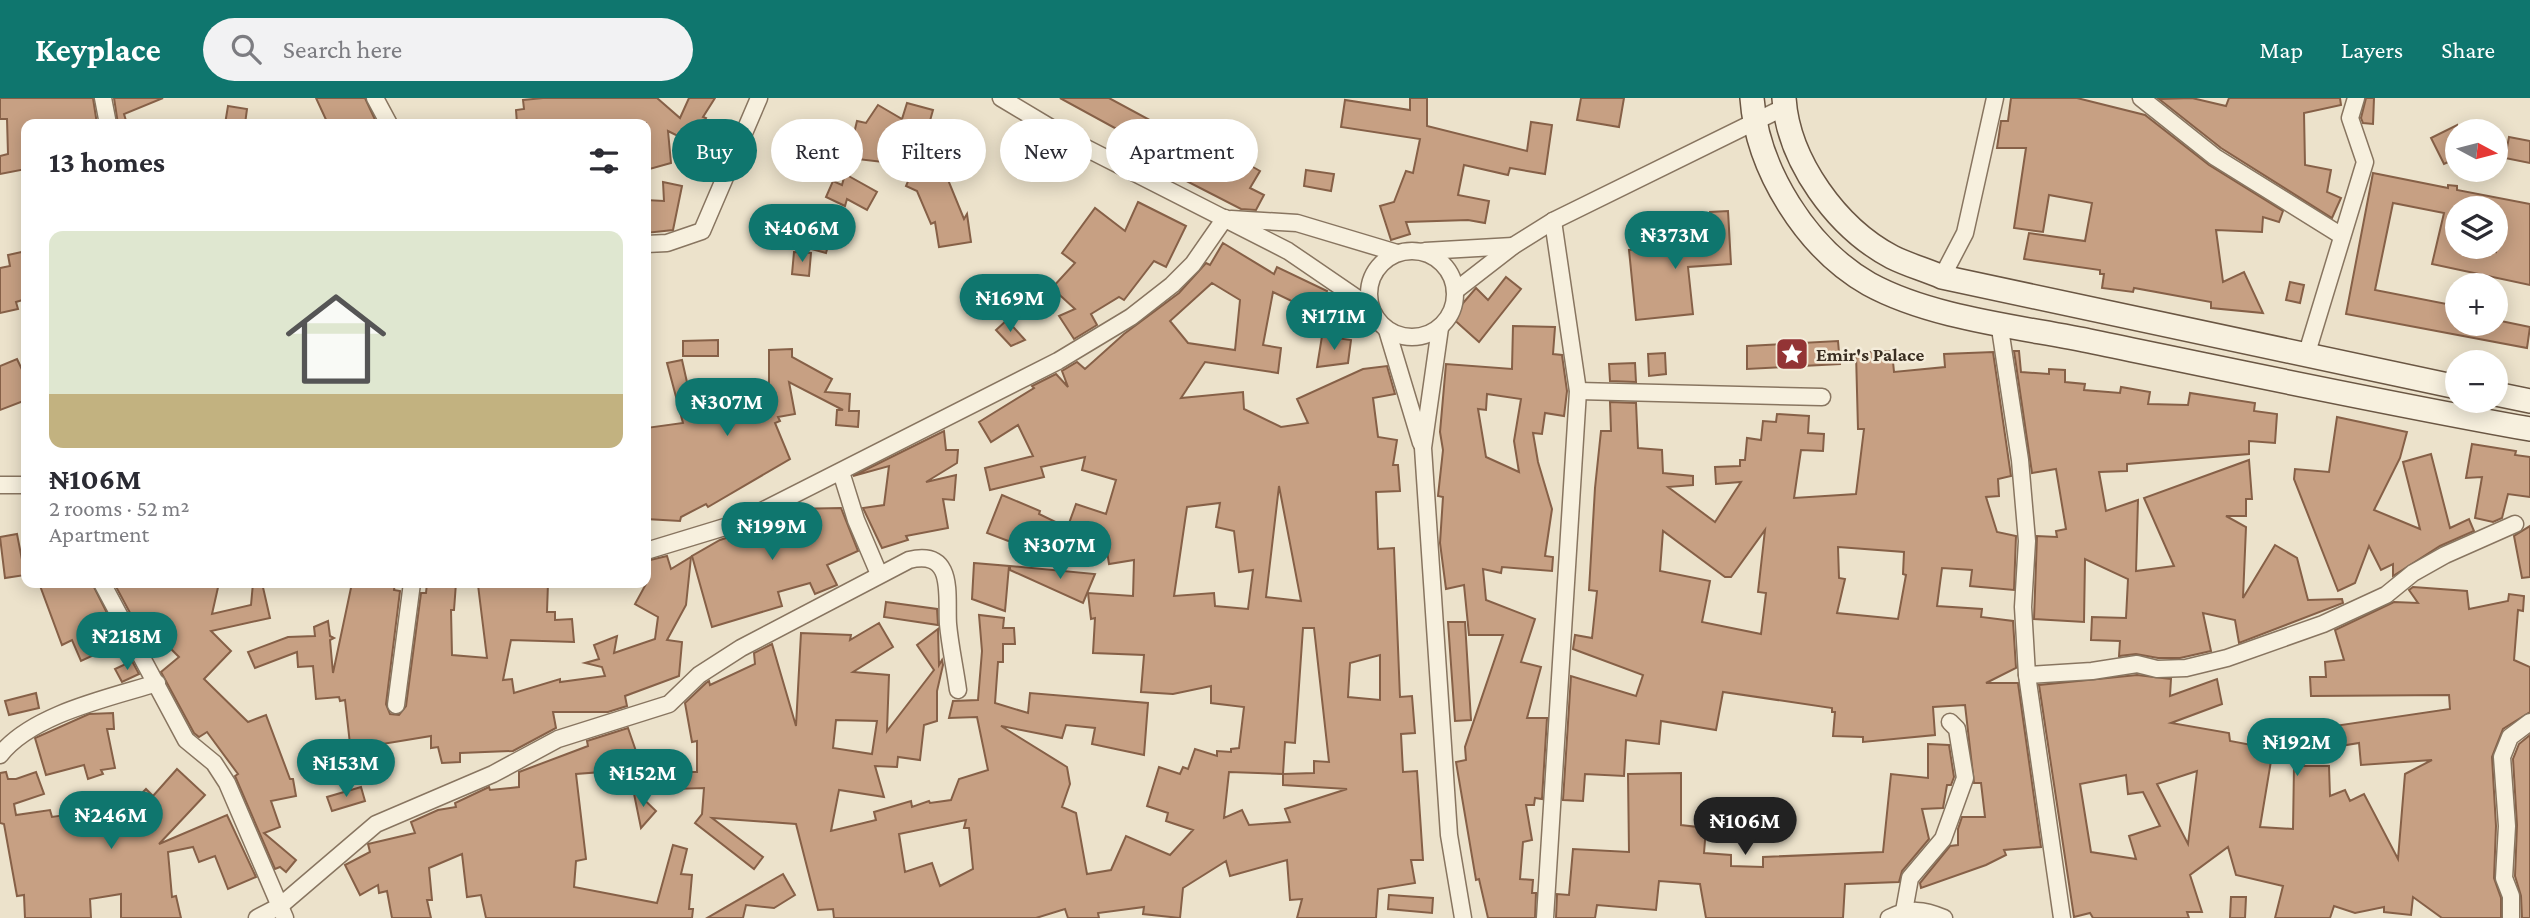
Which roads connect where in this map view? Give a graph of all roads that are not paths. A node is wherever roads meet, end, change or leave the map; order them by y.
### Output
1 (103, 98) edge
2 (375, 98) edge
3 (759, 98) edge
4 (1001, 98) edge
5 (1752, 98) edge
6 (1995, 98) edge
7 (2141, 98) edge
8 (2356, 98) edge
9 (1785, 103) edge
10 (106, 119) edge
11 (386, 119) edge
12 (1754, 123) junction
13 (1225, 219) junction
14 (1553, 221) junction
15 (2342, 236) junction
16 (651, 244) edge
17 (1513, 246) junction
18 (1421, 251) junction
19 (1397, 253) junction
20 (1942, 277) junction
21 (1455, 291) junction
22 (1370, 307) junction
23 (1999, 322) junction
24 (1440, 328) junction
25 (1387, 330) junction
26 (2306, 356) junction
27 (2445, 385) edge
28 (1578, 391) junction
29 (2508, 396) edge
30 (1822, 397) dead end
31 (2530, 401) edge
32 (2530, 429) edge
33 (1423, 448) junction
34 (841, 472) junction
35 (0, 485) edge
36 (21, 485) edge
37 (2515, 523) dead end
38 (651, 549) edge
39 (879, 574) junction
40 (105, 588) edge
41 (411, 588) edge
42 (2027, 675) junction
43 (157, 682) junction
44 (958, 690) dead end
45 (396, 705) dead end
46 (1950, 722) dead end
47 (2530, 722) edge
48 (0, 755) edge
49 (1904, 911) junction
50 (283, 912) edge
51 (257, 918) edge
52 (1462, 918) edge
53 (1545, 918) edge
54 (1889, 918) edge
55 (1944, 918) edge
56 (2062, 918) edge
57 (2511, 918) edge

1 - 10 street
2 - 11 street
3 - 16 street
4 - 13 street
5 - 12 main road
6 - 20 street
7 - 15 street
8 - 15 street
9 - 12 street
9 - 20 main road
12 - 14 street
12 - 23 main road
13 - 19 street
13 - 22 street
13 - 34 street
14 - 17 street
14 - 28 street
15 - 26 street
17 - 18 street
17 - 21 street
18 - 19 street
18 - 21 street
19 - 22 street
20 - 26 main road
21 - 24 street
22 - 25 street
23 - 32 main road
23 - 42 street
24 - 25 street
24 - 33 street
25 - 33 street
26 - 27 main road
28 - 30 street
28 - 53 street
29 - 31 main road
33 - 52 street
34 - 38 street
34 - 39 street
35 - 36 street
37 - 42 street
39 - 44 street
39 - 50 street
40 - 43 street
41 - 45 street
42 - 56 street
43 - 48 street
43 - 50 street
46 - 49 street
47 - 57 street
49 - 54 street
49 - 55 street
50 - 51 street

